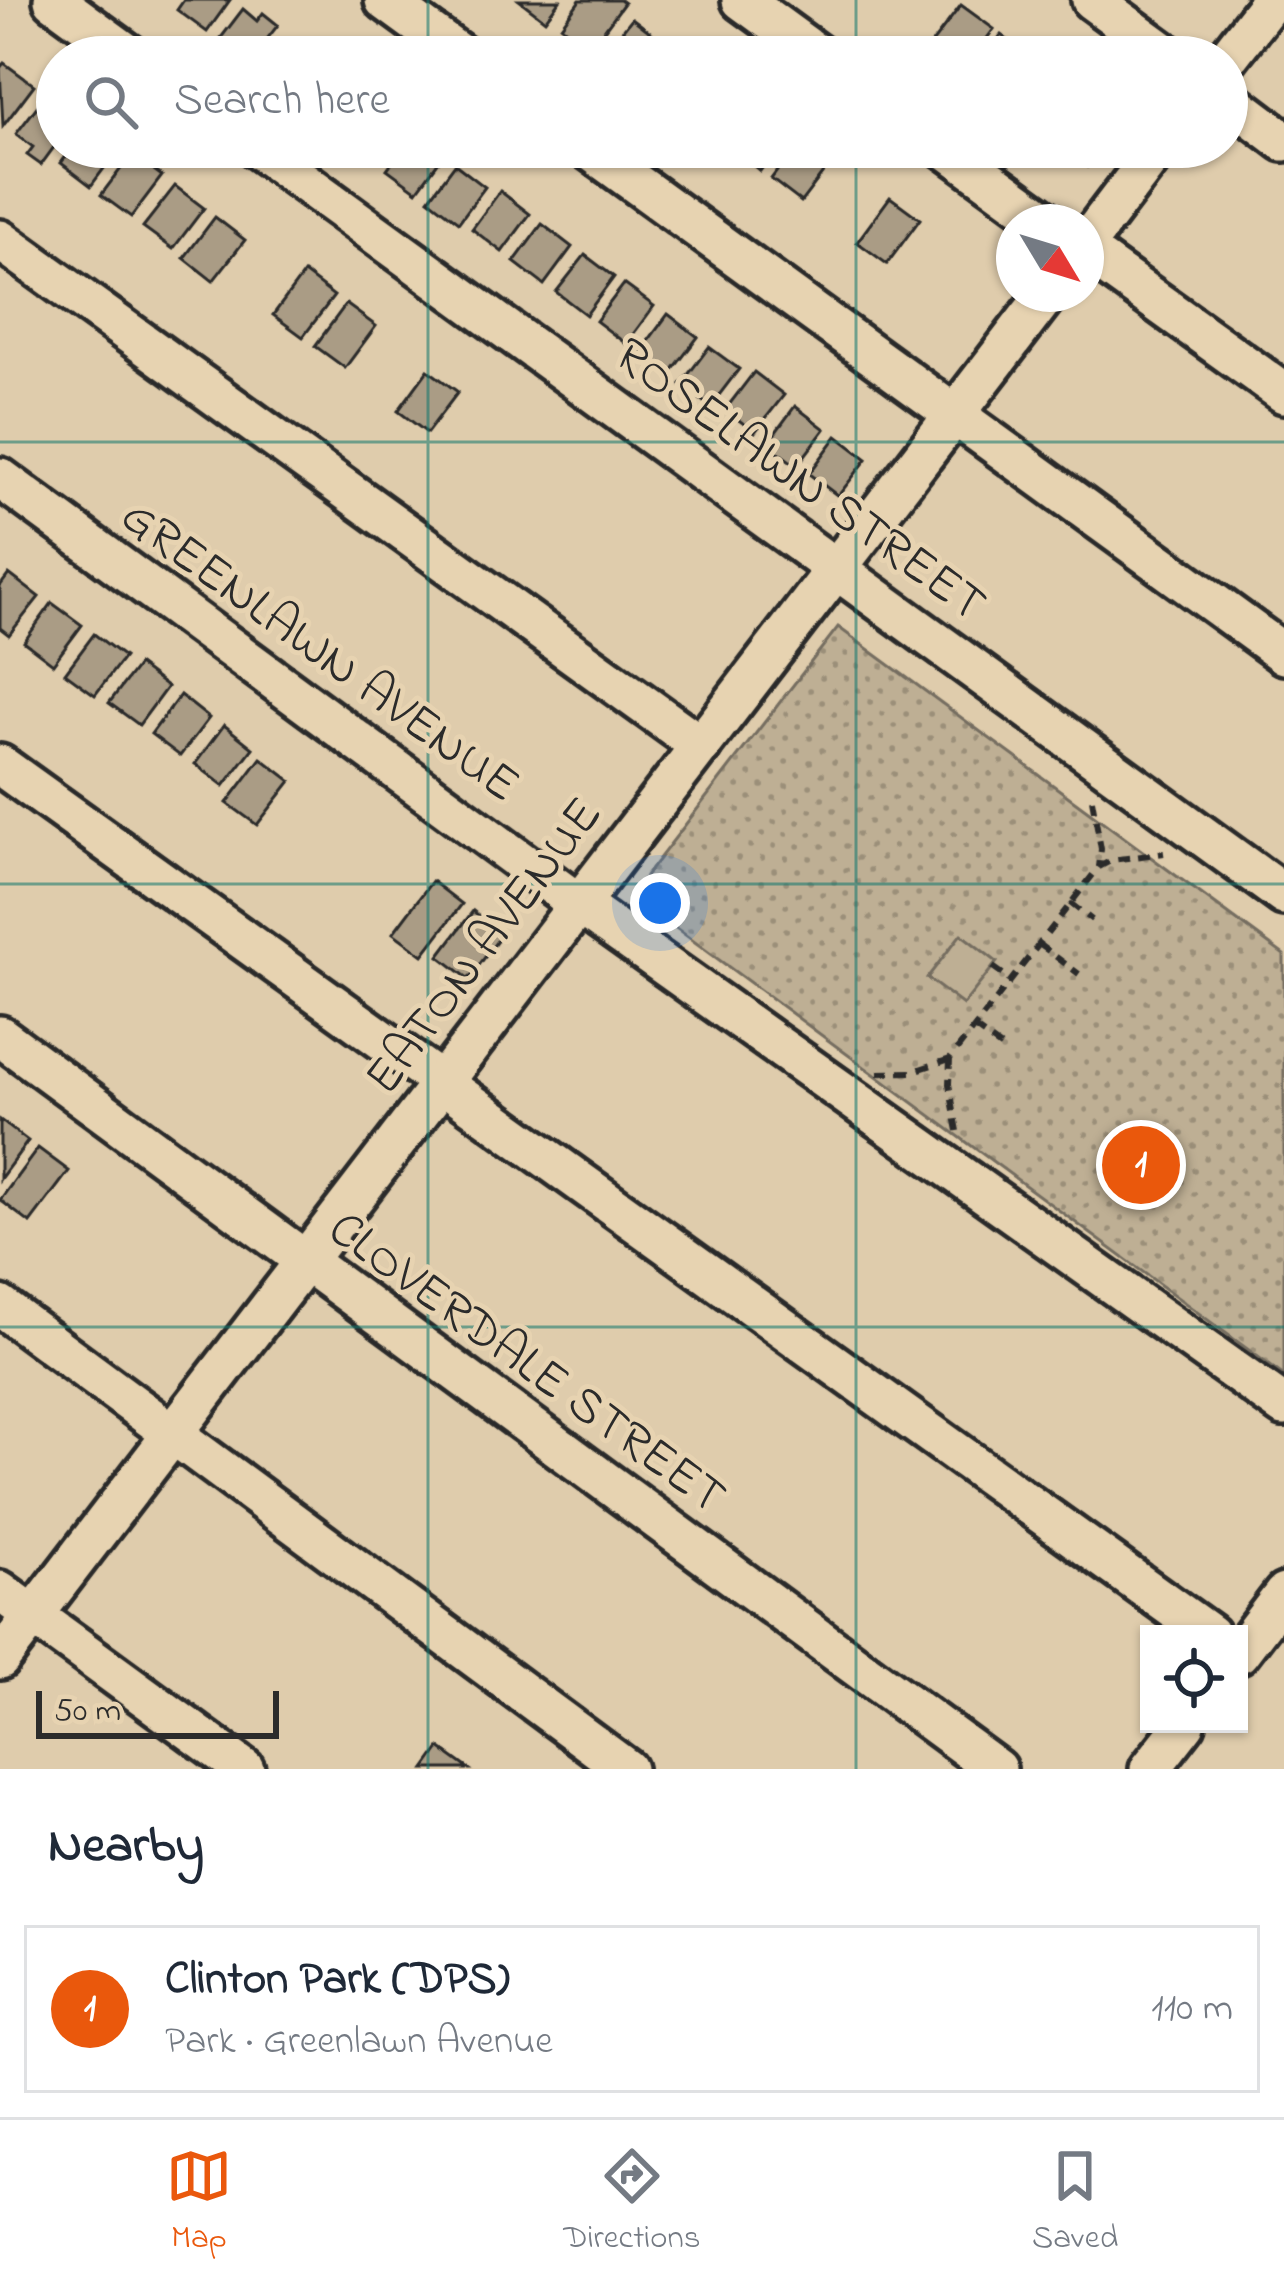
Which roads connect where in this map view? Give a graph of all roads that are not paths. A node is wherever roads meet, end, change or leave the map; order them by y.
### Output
1 (54, 0) edge
2 (385, 0) edge
3 (742, 0) edge
4 (1092, 0) edge
5 (1272, 0) edge
6 (103, 36) edge
7 (434, 36) edge
8 (791, 36) edge
9 (1141, 36) edge
10 (1244, 36) edge
11 (1248, 114) edge
12 (1284, 141) edge
13 (285, 168) edge
14 (615, 168) edge
15 (973, 168) edge
16 (1144, 168) edge
17 (1022, 204) edge
18 (1104, 222) edge
19 (0, 240) edge
20 (1104, 260) edge
21 (1033, 312) edge
22 (1284, 393) edge
23 (954, 415) junction
24 (0, 478) edge
25 (836, 569) junction
26 (1284, 654) edge
27 (701, 746) junction
28 (0, 765) edge
29 (1284, 895) edge
30 (580, 905) junction
31 (0, 1036) edge
32 (441, 1085) junction
33 (305, 1263) junction
34 (0, 1306) edge
35 (1284, 1406) edge
36 (174, 1433) junction
37 (0, 1591) edge
38 (1284, 1594) edge
39 (34, 1615) junction
40 (1196, 1625) edge
41 (1248, 1641) edge
42 (0, 1659) edge
43 (1178, 1733) edge
44 (244, 1769) edge
45 (626, 1769) edge
46 (996, 1769) edge
47 (1150, 1769) edge

1 - 6 street
2 - 7 street
3 - 8 street
4 - 9 street
5 - 10 street
11 - 12 street
13 - 25 street, ROSELAWN STREET
14 - 23 street
15 - 17 street
16 - 18 street
19 - 27 street
20 - 22 street
21 - 23 street, EATON AVENUE
23 - 25 street, EATON AVENUE
23 - 26 street
24 - 30 street, GREENLAWN AVENUE
25 - 27 street, EATON AVENUE
25 - 29 street, ROSELAWN STREET
27 - 30 street, EATON AVENUE
28 - 32 street
30 - 32 street, EATON AVENUE
30 - 35 street, GREENLAWN AVENUE
31 - 33 street, CLOVERDALE STREET
32 - 33 street, EATON AVENUE
32 - 40 street
33 - 36 street, EATON AVENUE
33 - 46 street, CLOVERDALE STREET
34 - 36 street
36 - 39 street, EATON AVENUE
36 - 45 street
37 - 39 street
38 - 41 street
39 - 42 street, EATON AVENUE
39 - 44 street
43 - 47 street

